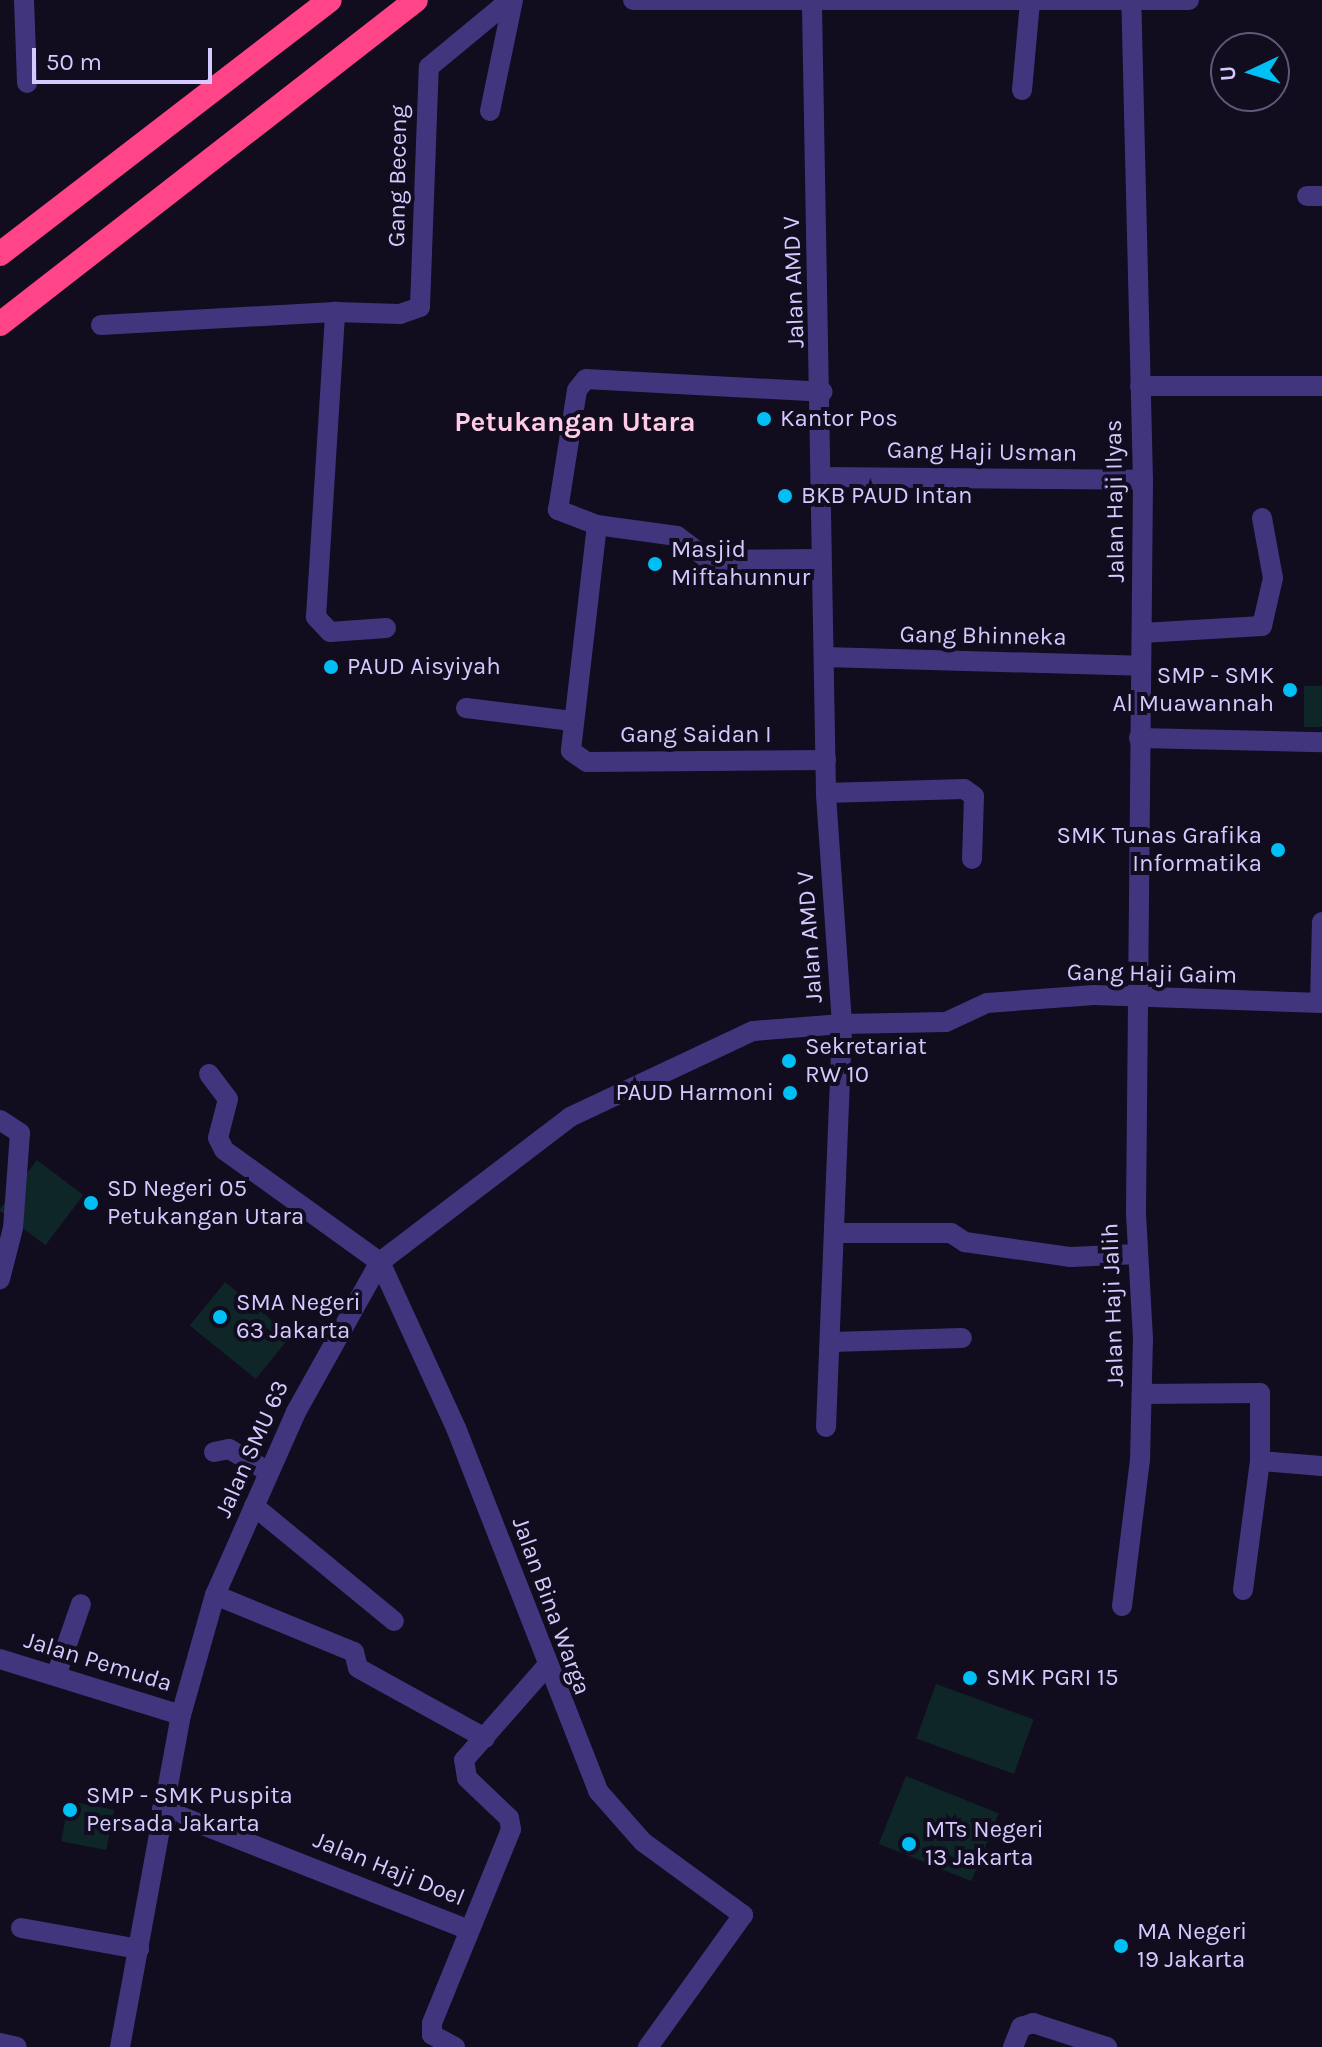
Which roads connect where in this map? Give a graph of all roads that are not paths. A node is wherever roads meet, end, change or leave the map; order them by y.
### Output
1 (24, 0) edge
2 (330, 0) edge
3 (416, 0) edge
4 (512, 0) edge
5 (633, 0) edge
6 (1131, 0) edge
7 (1189, 0) edge
8 (880, 2) edge
9 (1030, 2) junction
10 (812, 4) junction
11 (27, 83) dead end
12 (1022, 90) dead end
13 (490, 111) dead end
14 (0, 254) edge
15 (335, 312) junction
16 (0, 324) edge
17 (101, 325) dead end
18 (1140, 386) junction
19 (1322, 386) edge
20 (823, 392) junction
21 (822, 477) junction
22 (1143, 480) junction
23 (1262, 518) dead end
24 (597, 525) junction
25 (821, 559) junction
26 (386, 628) dead end
27 (1142, 633) junction
28 (824, 657) junction
29 (1140, 666) junction
30 (466, 708) dead end
31 (572, 721) junction
32 (1139, 738) junction
33 (1322, 742) edge
34 (826, 760) junction
35 (826, 793) junction
36 (972, 859) dead end
37 (1322, 922) edge
38 (1140, 1001) junction
39 (1321, 1003) edge
40 (842, 1024) junction
41 (209, 1074) dead end
42 (0, 1120) edge
43 (837, 1233) junction
44 (1138, 1254) junction
45 (380, 1262) junction
46 (1, 1272) edge
47 (962, 1338) dead end
48 (832, 1342) junction
49 (1142, 1394) junction
50 (826, 1427) dead end
51 (214, 1452) dead end
52 (1260, 1461) junction
53 (1322, 1466) edge
54 (269, 1472) junction
55 (254, 1506) junction
56 (1243, 1590) dead end
57 (215, 1595) junction
58 (81, 1604) dead end
59 (1122, 1606) dead end
60 (394, 1621) dead end
61 (0, 1659) edge
62 (546, 1667) junction
63 (56, 1676) junction
64 (181, 1715) junction
65 (485, 1738) junction
66 (162, 1809) junction
67 (21, 1928) dead end
68 (467, 1929) junction
69 (139, 1949) junction
70 (0, 2043) edge
71 (17, 2047) edge
72 (120, 2047) edge
73 (455, 2047) edge
74 (648, 2047) edge
75 (1013, 2047) edge
76 (1107, 2047) edge

1 - 11 street
2 - 14 highway
3 - 16 highway
4 - 13 street
4 - 15 street, Gang Beceng
5 - 10 street
6 - 7 street
6 - 9 street
6 - 18 street, Jalan Haji Ilyas
8 - 9 street
8 - 10 street
9 - 12 street
10 - 20 street, Jalan AMD V
15 - 17 street, Gang Beceng
15 - 26 street
18 - 19 street
18 - 22 street, Jalan Haji Ilyas
20 - 21 street, Jalan AMD V
20 - 24 street
21 - 22 street, Gang Haji Usman
21 - 25 street, Jalan AMD V
22 - 27 street, Jalan Haji Ilyas
23 - 27 street
24 - 25 street
24 - 31 street
25 - 28 street, Jalan AMD V
27 - 29 street, Jalan Haji Ilyas
28 - 29 street, Gang Bhinneka
28 - 34 street, Jalan AMD V
29 - 32 street, Jalan Haji Ilyas
30 - 31 street
31 - 34 street, Gang Saidan I
32 - 33 street
32 - 38 street, Jalan Haji Ilyas
34 - 35 street, Jalan AMD V
35 - 36 street
35 - 40 street, Jalan AMD V
37 - 39 street
38 - 39 street, Gang Haji Gaim
38 - 40 street, Gang Haji Gaim
38 - 44 street, Jalan Haji Jalih
40 - 43 street, Jalan AMD V
40 - 45 street, Jalan SMU 63
41 - 45 street
42 - 46 street
43 - 44 street
43 - 48 street, Jalan AMD V
44 - 49 street, Jalan Haji Jalih
45 - 54 street, Jalan SMU 63
45 - 62 street, Jalan Bina Warga
47 - 48 street
48 - 50 street, Jalan AMD V
49 - 52 street
49 - 59 street, Jalan Haji Jalih
51 - 54 street
52 - 53 street
52 - 56 street
54 - 55 street, Jalan SMU 63
55 - 57 street, Jalan SMU 63
55 - 60 street
57 - 64 street, Jalan SMU 63
57 - 65 street
58 - 63 street
61 - 63 street, Jalan Pemuda
62 - 65 street
62 - 74 street, Jalan Bina Warga
63 - 64 street, Jalan Pemuda
64 - 66 street, Jalan SMU 63
65 - 68 street
66 - 68 street, Jalan Haji Doel
66 - 69 street, Jalan SMU 63
67 - 69 street
68 - 73 street, Jalan Haji Doel
69 - 72 street, Jalan SMU 63
70 - 71 street
75 - 76 street

